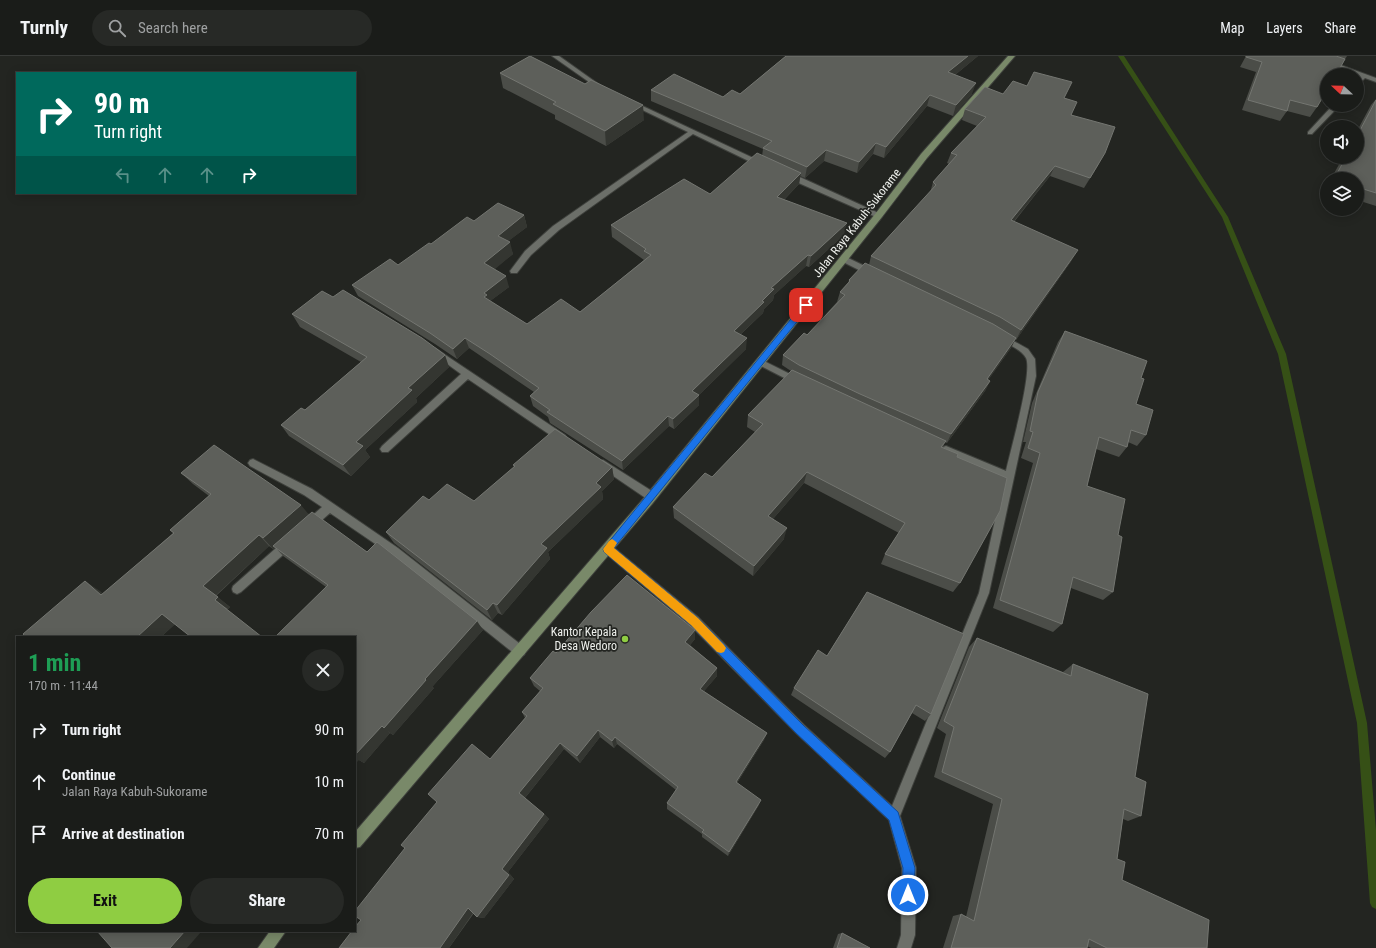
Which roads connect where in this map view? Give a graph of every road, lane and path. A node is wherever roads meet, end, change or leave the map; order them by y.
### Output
1 (555, 56) edge
2 (1012, 56) edge
3 (1310, 56) edge
4 (1342, 68) edge
5 (1364, 76) edge
6 (1376, 80) edge
7 (609, 92) edge
8 (623, 99) edge
9 (1330, 112) edge
10 (692, 132) junction
11 (1310, 133) dead end
12 (766, 166) edge
13 (780, 172) edge
14 (879, 215) junction
15 (844, 259) junction
16 (514, 271) dead end
17 (878, 276) edge
18 (992, 331) edge
19 (430, 348) edge
20 (760, 362) junction
21 (467, 374) junction
22 (806, 386) edge
23 (572, 444) edge
24 (940, 447) edge
25 (385, 449) dead end
26 (592, 457) edge
27 (253, 462) dead end
28 (1010, 477) junction
29 (650, 498) junction
30 (330, 507) junction
31 (608, 549) junction
32 (237, 589) dead end
33 (520, 651) junction
34 (894, 816) junction
35 (356, 841) edge
36 (278, 932) edge
37 (264, 948) edge
38 (904, 948) edge

1 - 7 street
2 - 14 main road, Jalan Raya Kabuh-Sukorame
3 - 4 street
5 - 6 street
8 - 10 street
9 - 11 street
10 - 12 street
10 - 16 street
13 - 14 street
14 - 15 main road, Jalan Raya Kabuh-Sukorame
15 - 17 street
15 - 20 main road, Jalan Raya Kabuh-Sukorame
18 - 28 street
19 - 21 street
20 - 22 street
20 - 29 main road, Jalan Raya Kabuh-Sukorame
21 - 23 street
21 - 25 street
24 - 28 street
26 - 29 street
27 - 30 street
28 - 34 street
29 - 31 main road, Jalan Raya Kabuh-Sukorame
30 - 32 street
30 - 33 street
31 - 33 main road, Jalan Raya Kabuh-Sukorame
31 - 34 street
33 - 35 main road, Jalan Raya Kabuh-Sukorame
34 - 38 street
36 - 37 main road

